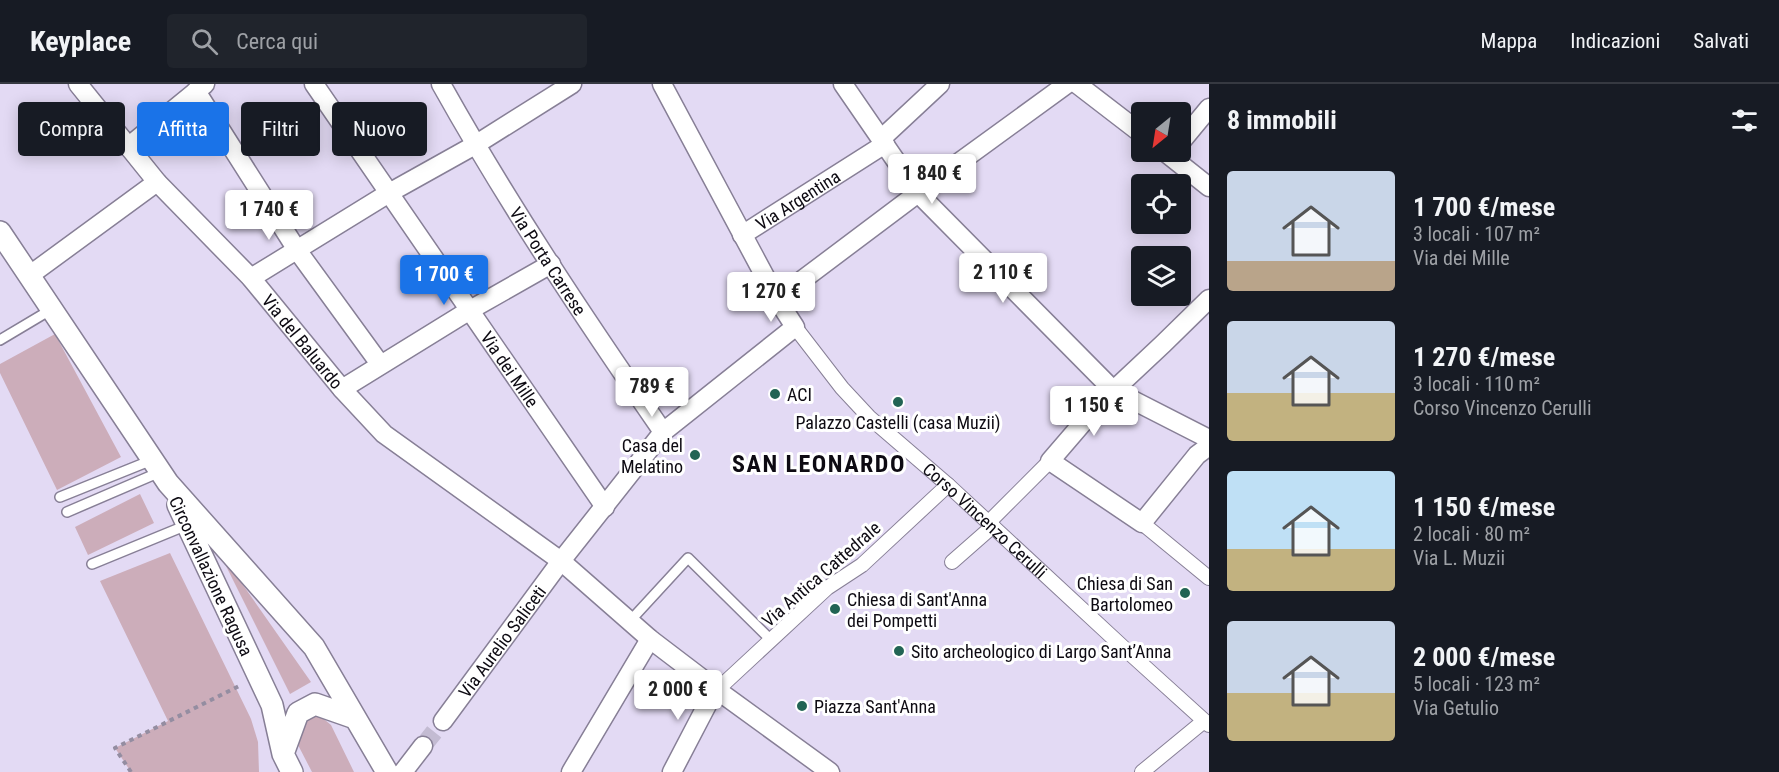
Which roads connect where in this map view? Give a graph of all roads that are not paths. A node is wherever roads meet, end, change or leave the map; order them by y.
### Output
1 (78, 84) edge
2 (314, 84) edge
3 (441, 84) edge
4 (572, 84) edge
5 (662, 84) edge
6 (843, 84) edge
7 (940, 84) edge
8 (1067, 84) edge
9 (1077, 84) edge
10 (200, 87) edge
11 (1209, 108) edge
12 (1131, 126) edge
13 (1191, 128) edge
14 (883, 141) junction
15 (475, 145) junction
16 (128, 147) junction
17 (1184, 162) edge
18 (157, 182) junction
19 (1209, 187) edge
20 (388, 193) junction
21 (918, 193) junction
22 (0, 232) edge
23 (742, 235) junction
24 (297, 250) junction
25 (551, 264) junction
26 (30, 275) junction
27 (251, 278) junction
28 (777, 299) junction
29 (1209, 299) edge
30 (52, 309) junction
31 (470, 310) junction
32 (795, 327) junction
33 (0, 340) edge
34 (380, 364) junction
35 (342, 389) junction
36 (1113, 390) junction
37 (663, 432) junction
38 (1209, 439) edge
39 (1209, 446) edge
40 (1050, 461) junction
41 (160, 472) junction
42 (948, 485) junction
43 (60, 497) dead end
44 (605, 507) junction
45 (67, 512) dead end
46 (1142, 523) junction
47 (991, 524) junction
48 (187, 525) junction
49 (561, 561) junction
50 (952, 562) dead end
51 (92, 564) dead end
52 (1209, 578) edge
53 (630, 621) junction
54 (650, 639) junction
55 (771, 640) junction
56 (717, 690) junction
57 (355, 718) junction
58 (442, 721) tunnel mouth
59 (1207, 723) edge
60 (423, 746) tunnel mouth
61 (284, 766) edge
62 (574, 771) edge
63 (387, 772) edge
64 (403, 772) edge
65 (672, 772) edge
66 (830, 772) edge
67 (1142, 772) edge

1 - 16 street, Via del Baluardo
2 - 20 street, Via dei Mille
3 - 15 street, Via Porta Carrese
4 - 15 street
5 - 23 street, Corso Vincenzo Cerulli
6 - 14 street
7 - 14 street, Via Argentina
8 - 21 street
9 - 12 street
10 - 16 street
10 - 24 street
11 - 13 street
14 - 21 street
14 - 23 street, Via Argentina
15 - 20 street
15 - 25 street, Via Porta Carrese
16 - 18 street, Via del Baluardo
17 - 19 street
18 - 26 street
18 - 27 street, Via del Baluardo
20 - 24 street
20 - 31 street, Via dei Mille
21 - 28 street
21 - 36 street
22 - 26 street
23 - 28 street, Corso Vincenzo Cerulli
24 - 27 street
24 - 34 street
25 - 31 street
25 - 37 street, Via Porta Carrese
26 - 30 street
27 - 35 street, Via del Baluardo
28 - 32 street, Corso Vincenzo Cerulli
29 - 36 street
30 - 33 lane
30 - 41 street
31 - 34 street
31 - 44 street, Via dei Mille
32 - 37 street, Via Aurelio Saliceti
32 - 42 street, Corso Vincenzo Cerulli
34 - 35 street
35 - 49 street, Via del Baluardo
36 - 38 street
36 - 40 street
37 - 44 street, Via Aurelio Saliceti
39 - 46 street
40 - 46 street
40 - 47 street
41 - 43 lane
41 - 45 lane
41 - 48 street, Circonvallazione Ragusa
41 - 57 street, Circonvallazione Ragusa
42 - 47 street, Corso Vincenzo Cerulli
42 - 55 street, Via Antica Cattedrale
44 - 49 street, Via Aurelio Saliceti
46 - 52 street
47 - 50 street
47 - 59 street, Corso Vincenzo Cerulli
48 - 51 lane
48 - 61 street, Circonvallazione Ragusa
49 - 53 street, Via del Baluardo
49 - 58 street, Via Aurelio Saliceti
53 - 54 street, Via del Baluardo
53 - 55 lane
54 - 56 street, Via del Baluardo
54 - 62 street
55 - 56 street, Via Antica Cattedrale
56 - 65 street
56 - 66 street, Via del Baluardo
57 - 61 street, Circonvallazione Ragusa
57 - 63 street, Circonvallazione Ragusa
59 - 67 street
60 - 64 street

